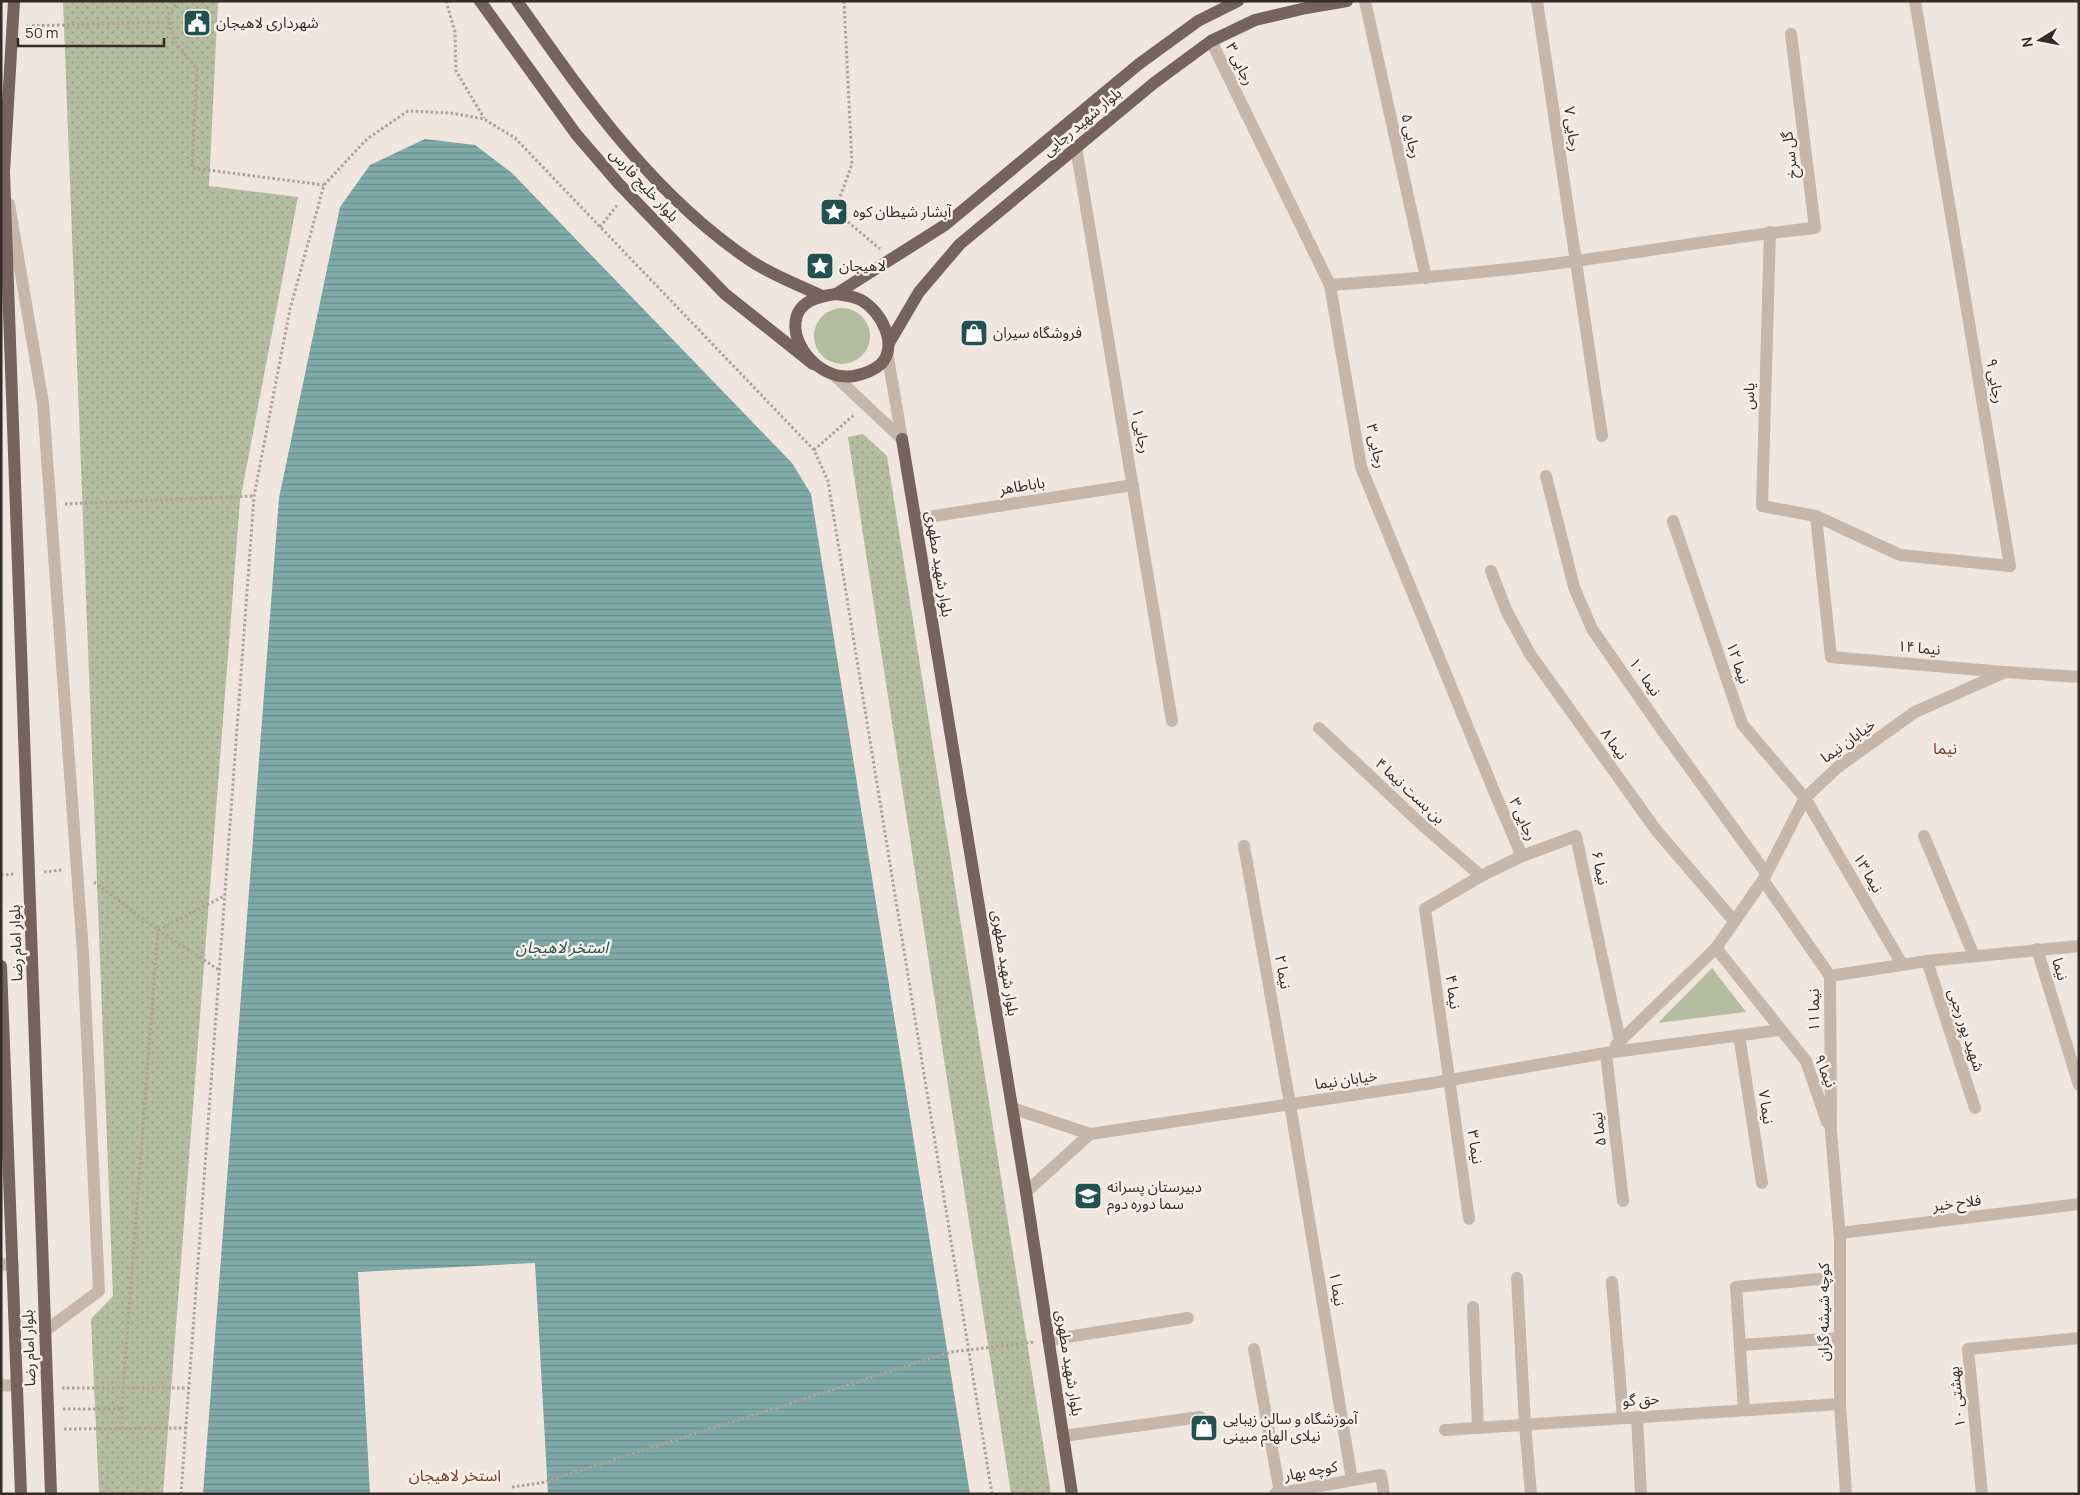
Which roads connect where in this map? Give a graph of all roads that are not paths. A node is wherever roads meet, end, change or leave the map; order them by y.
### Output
1 (480, 1) edge
2 (517, 1) edge
3 (1238, 1) edge
4 (1347, 1) edge
5 (1365, 1) edge
6 (1537, 1) edge
7 (1915, 1) edge
8 (13, 3) edge
9 (1792, 34) dead end
10 (1211, 41) junction
11 (1076, 147) junction
12 (4, 172) junction
13 (1770, 232) junction
14 (1575, 261) junction
15 (1426, 278) junction
16 (1330, 285) junction
17 (836, 294) junction
18 (822, 296) junction
19 (888, 347) junction
20 (813, 364) junction
21 (835, 376) junction
22 (1602, 436) dead end
23 (902, 439) junction
24 (1546, 476) dead end
25 (1134, 485) junction
26 (1816, 516) junction
27 (915, 519) junction
28 (1673, 521) dead end
29 (1491, 571) dead end
30 (2005, 672) junction
31 (2079, 677) edge
32 (1172, 721) dead end
33 (1319, 728) dead end
34 (1805, 798) junction
35 (1924, 836) dead end
36 (1244, 846) dead end
37 (1522, 856) junction
38 (1481, 876) junction
39 (1765, 877) junction
40 (1426, 909) joint
41 (1734, 921) junction
42 (2079, 946) edge
43 (1716, 948) junction
44 (2037, 949) junction
45 (1974, 956) junction
46 (1927, 961) junction
47 (1902, 964) junction
48 (1, 966) edge
49 (1830, 976) junction
50 (1780, 1030) junction
51 (1739, 1035) junction
52 (1620, 1042) junction
53 (1606, 1053) junction
54 (1449, 1080) junction
55 (2079, 1085) edge
56 (1290, 1104) junction
57 (1012, 1108) junction
58 (1975, 1108) dead end
59 (1831, 1131) junction
60 (1090, 1134) junction
61 (1762, 1183) dead end
62 (1026, 1192) junction
63 (1624, 1201) dead end
64 (2079, 1204) edge
65 (1470, 1219) dead end
66 (1840, 1233) junction
67 (7, 1265) edge
68 (1517, 1278) dead end
69 (1840, 1278) junction
70 (1612, 1282) dead end
71 (1473, 1307) dead end
72 (1188, 1318) dead end
73 (45, 1331) junction
74 (1840, 1338) junction
75 (2079, 1338) edge
76 (1048, 1340) junction
77 (1740, 1345) junction
78 (1254, 1349) dead end
79 (1, 1385) edge
80 (18, 1386) junction
81 (1840, 1404) junction
82 (1744, 1409) junction
83 (1200, 1417) dead end
84 (1637, 1417) junction
85 (1623, 1418) junction
86 (1525, 1425) junction
87 (1478, 1428) junction
88 (1445, 1430) dead end
89 (1063, 1436) junction
90 (1352, 1480) junction
91 (1277, 1493) edge
92 (21, 1494) edge
93 (51, 1494) edge
94 (1072, 1494) edge
95 (1384, 1494) edge
96 (1531, 1494) edge
97 (1641, 1494) edge
98 (1846, 1494) edge
99 (1982, 1494) edge

1 - 20 main road, بلوار خلیج فارس
2 - 18 main road, بلوار خلیج فارس
3 - 17 main road, بلوار شهید رجایی
4 - 10 main road, بلوار شهید رجایی
5 - 15 street, رجایی ۵
6 - 14 street, رجایی ۷
7 - 26 street, رجایی ۹
8 - 12 main road, بلوار امام رضا
9 - 13 street, گل سرخ
10 - 11 main road, بلوار شهید رجایی
10 - 16 street, رجایی ۳
11 - 19 main road, بلوار شهید رجایی
11 - 25 street, رجایی ۱
12 - 73 main road, بلوار امام رضا
12 - 73 street
13 - 14 street
13 - 26 street, یاس
14 - 15 street
14 - 22 street, رجایی ۷
15 - 16 street
16 - 37 street, رجایی ۳
17 - 18 main road
17 - 19 main road
18 - 20 main road
19 - 21 main road
19 - 23 street
20 - 21 main road
21 - 23 street
23 - 27 main road, بلوار شهید مطهری
24 - 39 street, نیما ۱۰
25 - 27 street, باباطاهر
25 - 32 street, رجایی ۱
26 - 30 street, نیما ۱۴
27 - 57 main road, بلوار شهید مطهری
28 - 34 street, نیما ۱۲
29 - 41 street, نیما ۸
30 - 31 street, خیابان نیما
30 - 34 street, خیابان نیما
33 - 38 street, بن بست نیما ۴
34 - 39 street, خیابان نیما
34 - 47 street, نیما ۱۳
35 - 45 street
36 - 56 street, نیما ۲
37 - 38 street, نیما ۶
37 - 52 street, نیما ۶
38 - 40 street, نیما ۶
39 - 41 street, خیابان نیما
39 - 49 street, نیما ۱۱
40 - 54 street, نیما ۴
41 - 43 street, خیابان نیما
42 - 44 street
43 - 50 street, نیما ۹
43 - 52 street, خیابان نیما
44 - 45 street
44 - 55 street, نیما
45 - 46 street
46 - 47 street
46 - 58 street, شهید پور رجبی
47 - 49 street
48 - 67 main road, بلوار امام رضا
49 - 59 street, نیما ۱۱
50 - 51 street, خیابان نیما
50 - 59 street, نیما ۹
51 - 53 street, خیابان نیما
51 - 61 street, نیما ۷
52 - 53 street, خیابان نیما
53 - 54 street, خیابان نیما
53 - 63 street, نیما ۵
54 - 56 street, خیابان نیما
54 - 65 street, نیما ۳
56 - 60 street, خیابان نیما
56 - 90 street, نیما ۱
57 - 60 street, خیابان نیما
57 - 62 main road, بلوار شهید مطهری
59 - 66 street, کوچه شیشه گران
60 - 62 street
62 - 76 main road, بلوار شهید مطهری
64 - 66 street, فلاح خیر
66 - 69 street, کوچه شیشه گران
67 - 80 main road, بلوار امام رضا
68 - 86 street
69 - 74 street, کوچه شیشه گران
69 - 77 street
70 - 85 street
71 - 87 street
72 - 76 street
73 - 93 main road, بلوار امام رضا
74 - 77 street
74 - 81 street, کوچه شیشه گران
75 - 99 street, بهشتی ۱۰
76 - 89 main road, بلوار شهید مطهری
77 - 82 street
78 - 91 street
79 - 80 street
80 - 92 main road, بلوار امام رضا
81 - 82 street, حق گو
81 - 98 street, کوچه شیشه گران
82 - 84 street, حق گو
83 - 89 street
84 - 85 street, حق گو
84 - 97 street
85 - 86 street, حق گو
86 - 87 street, حق گو
86 - 96 street
87 - 88 street, حق گو
89 - 94 main road, بلوار شهید مطهری
90 - 91 street, کوچه بهار
90 - 95 street, کوچه بهار

